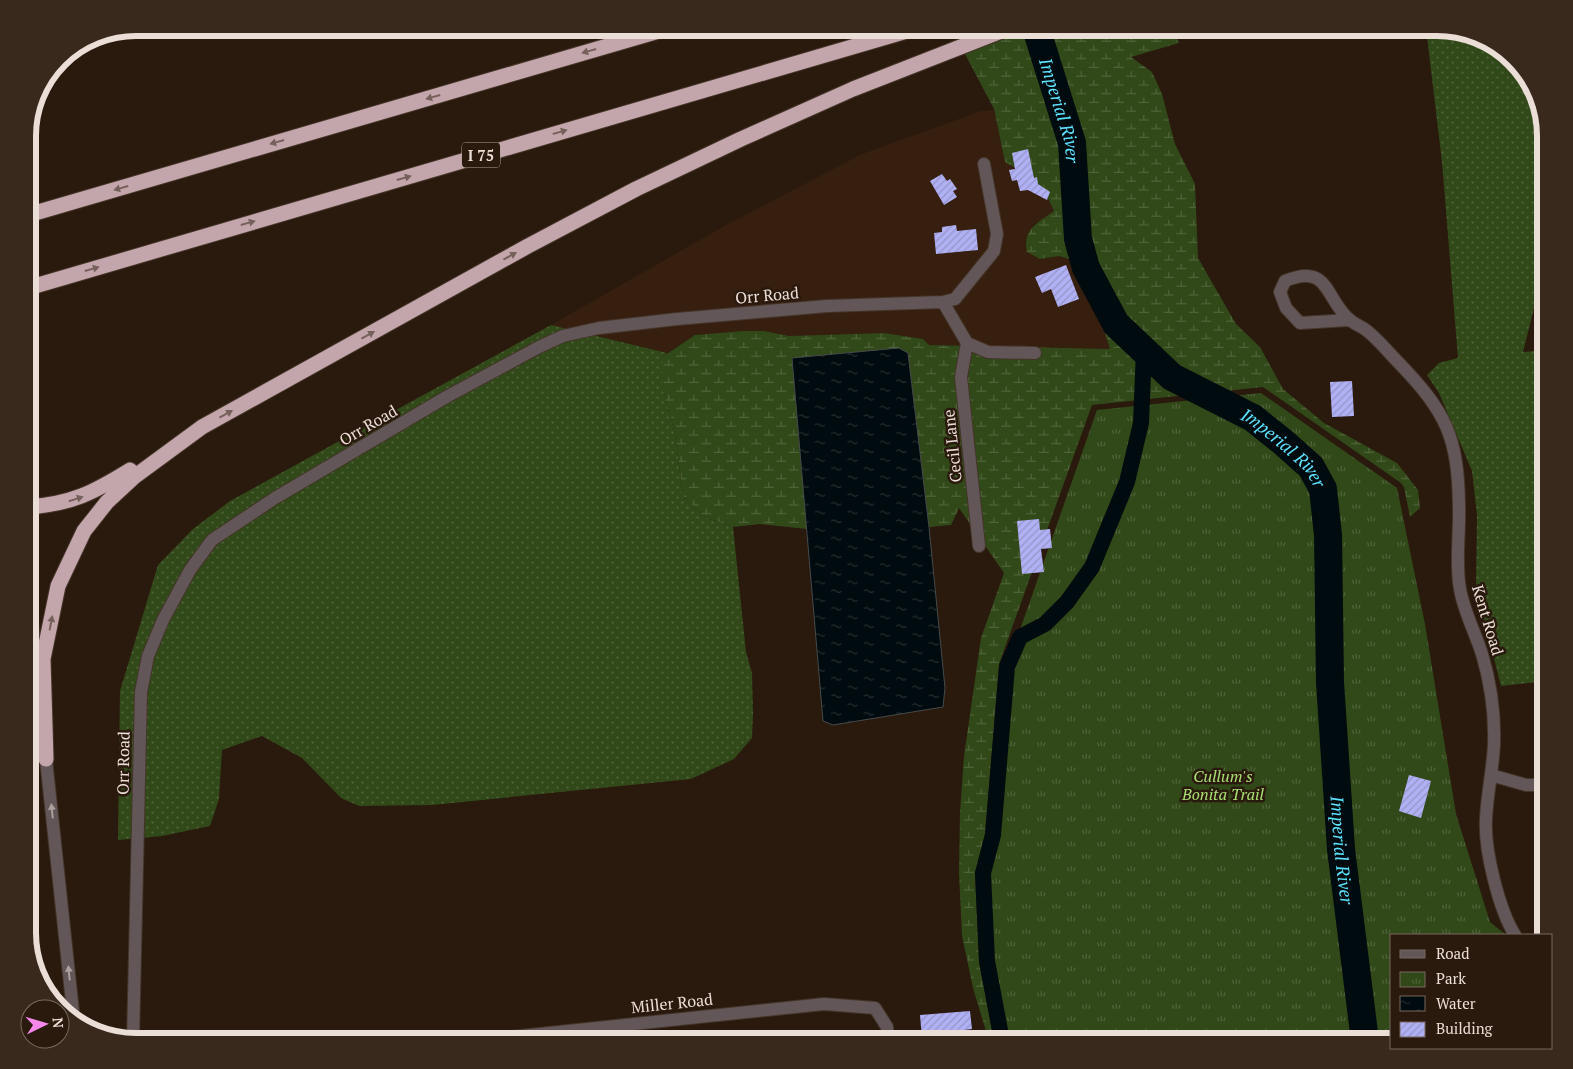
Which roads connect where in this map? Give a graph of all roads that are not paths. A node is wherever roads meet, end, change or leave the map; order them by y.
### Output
1 (643, 36) edge
2 (891, 36) edge
3 (988, 36) edge
4 (984, 164) dead end
5 (36, 213) edge
6 (36, 286) edge
7 (942, 302) junction
8 (1349, 320) junction
9 (967, 343) junction
10 (1035, 353) dead end
11 (202, 427) junction
12 (36, 506) edge
13 (979, 546) dead end
14 (36, 661) edge
15 (46, 759) junction
16 (1491, 776) junction
17 (1537, 785) edge
18 (1514, 934) edge
19 (73, 1010) edge
20 (133, 1033) edge
21 (556, 1033) edge
22 (887, 1033) edge

1 -> 5 highway
6 -> 2 highway, I 75
11 -> 3 highway
4 - 7 street
7 - 9 street
7 - 20 street, Orr Road
8 - 8 street, Kent Road
8 - 16 street, Kent Road
9 - 10 street
9 - 13 street, Cecil Lane
12 -> 11 highway
15 -> 11 highway
14 - 15 street
19 -> 15 street
16 - 17 street
16 - 18 street, Kent Road
21 - 22 street, Miller Road

